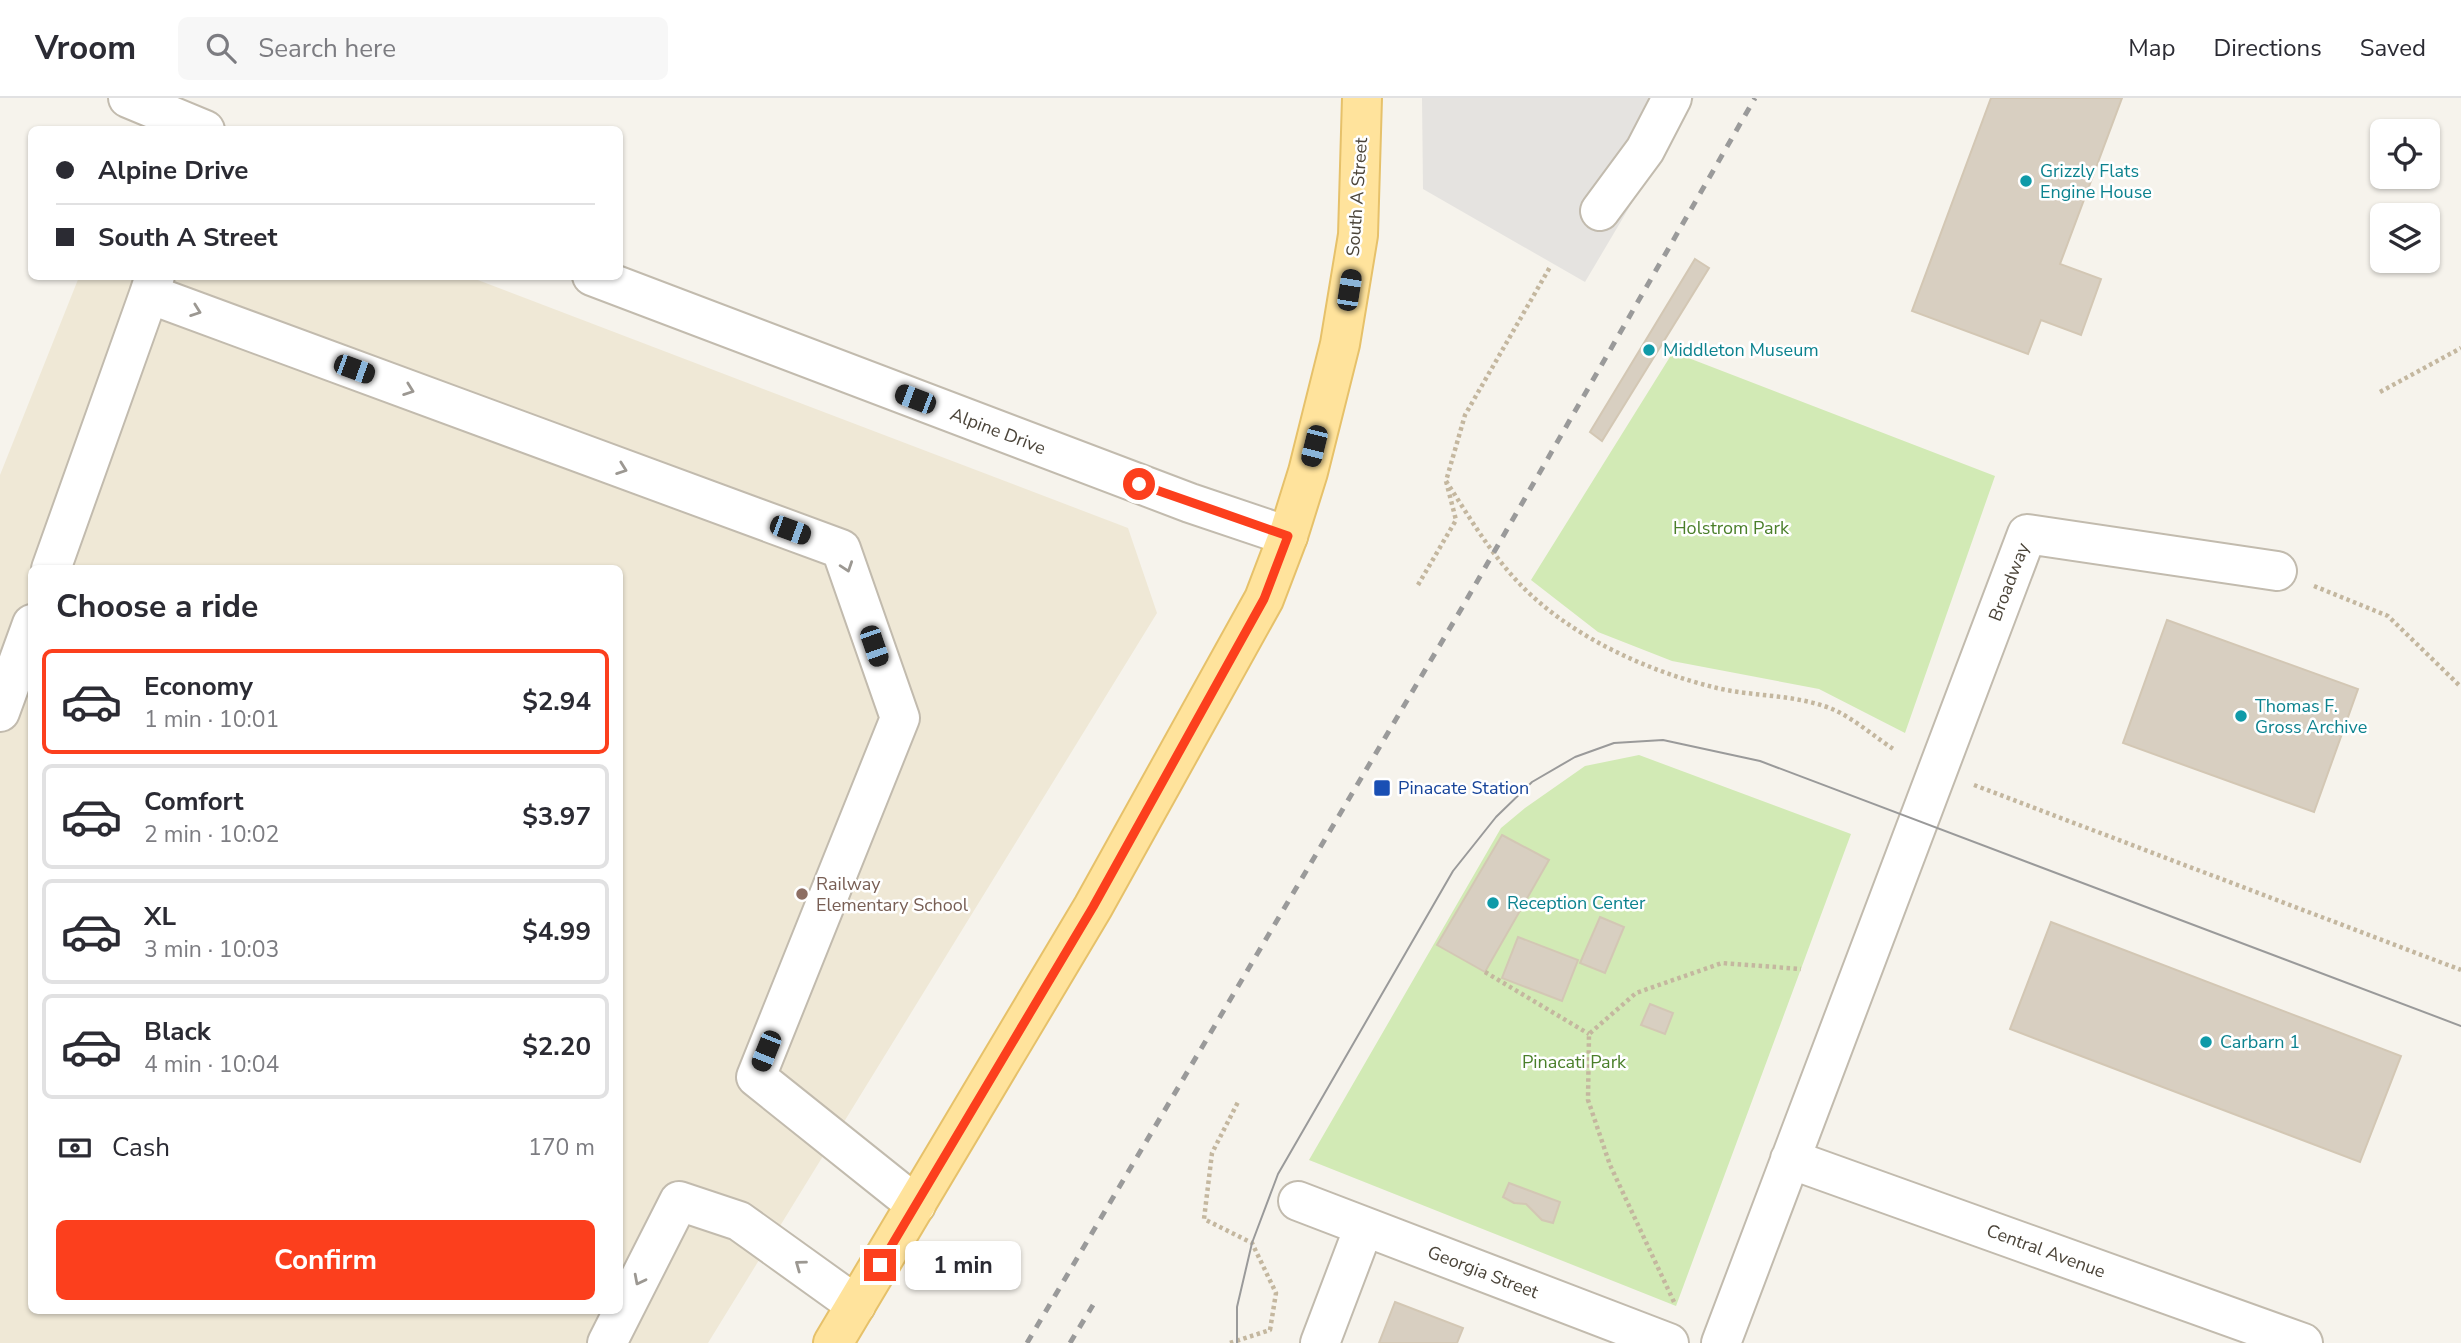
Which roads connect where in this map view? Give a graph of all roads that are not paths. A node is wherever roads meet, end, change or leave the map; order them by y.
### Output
1 (128, 98) edge
2 (1362, 98) edge
3 (1672, 98) edge
4 (195, 126) edge
5 (1600, 211) dead end
6 (603, 280) edge
7 (152, 285) edge
8 (1288, 536) junction
9 (52, 565) edge
10 (2277, 571) road end
11 (28, 635) edge
12 (0, 712) edge
13 (1790, 1159) junction
14 (1298, 1201) dead end
15 (916, 1205) junction
16 (1364, 1227) junction
17 (856, 1305) junction
18 (623, 1311) edge
19 (622, 1314) edge
20 (2260, 1336) edge
21 (607, 1343) edge
22 (834, 1343) edge
23 (1320, 1343) edge
24 (1668, 1343) edge
25 (1721, 1343) edge
26 (2303, 1343) edge

1 - 4 street
2 - 8 main road, South A Street
3 - 5 street
6 - 8 street, Alpine Drive
7 - 9 street
7 -> 15 street
8 - 15 main road, South A Street
10 - 13 street, Broadway
11 - 12 street
13 - 20 street, Central Avenue
13 - 25 street, Broadway
14 - 16 street, Georgia Street
15 - 17 main road, South A Street
16 - 23 street
16 - 24 street, Georgia Street
17 -> 18 street
17 - 22 main road, South A Street
19 -> 21 street
20 - 26 street, Central Avenue

